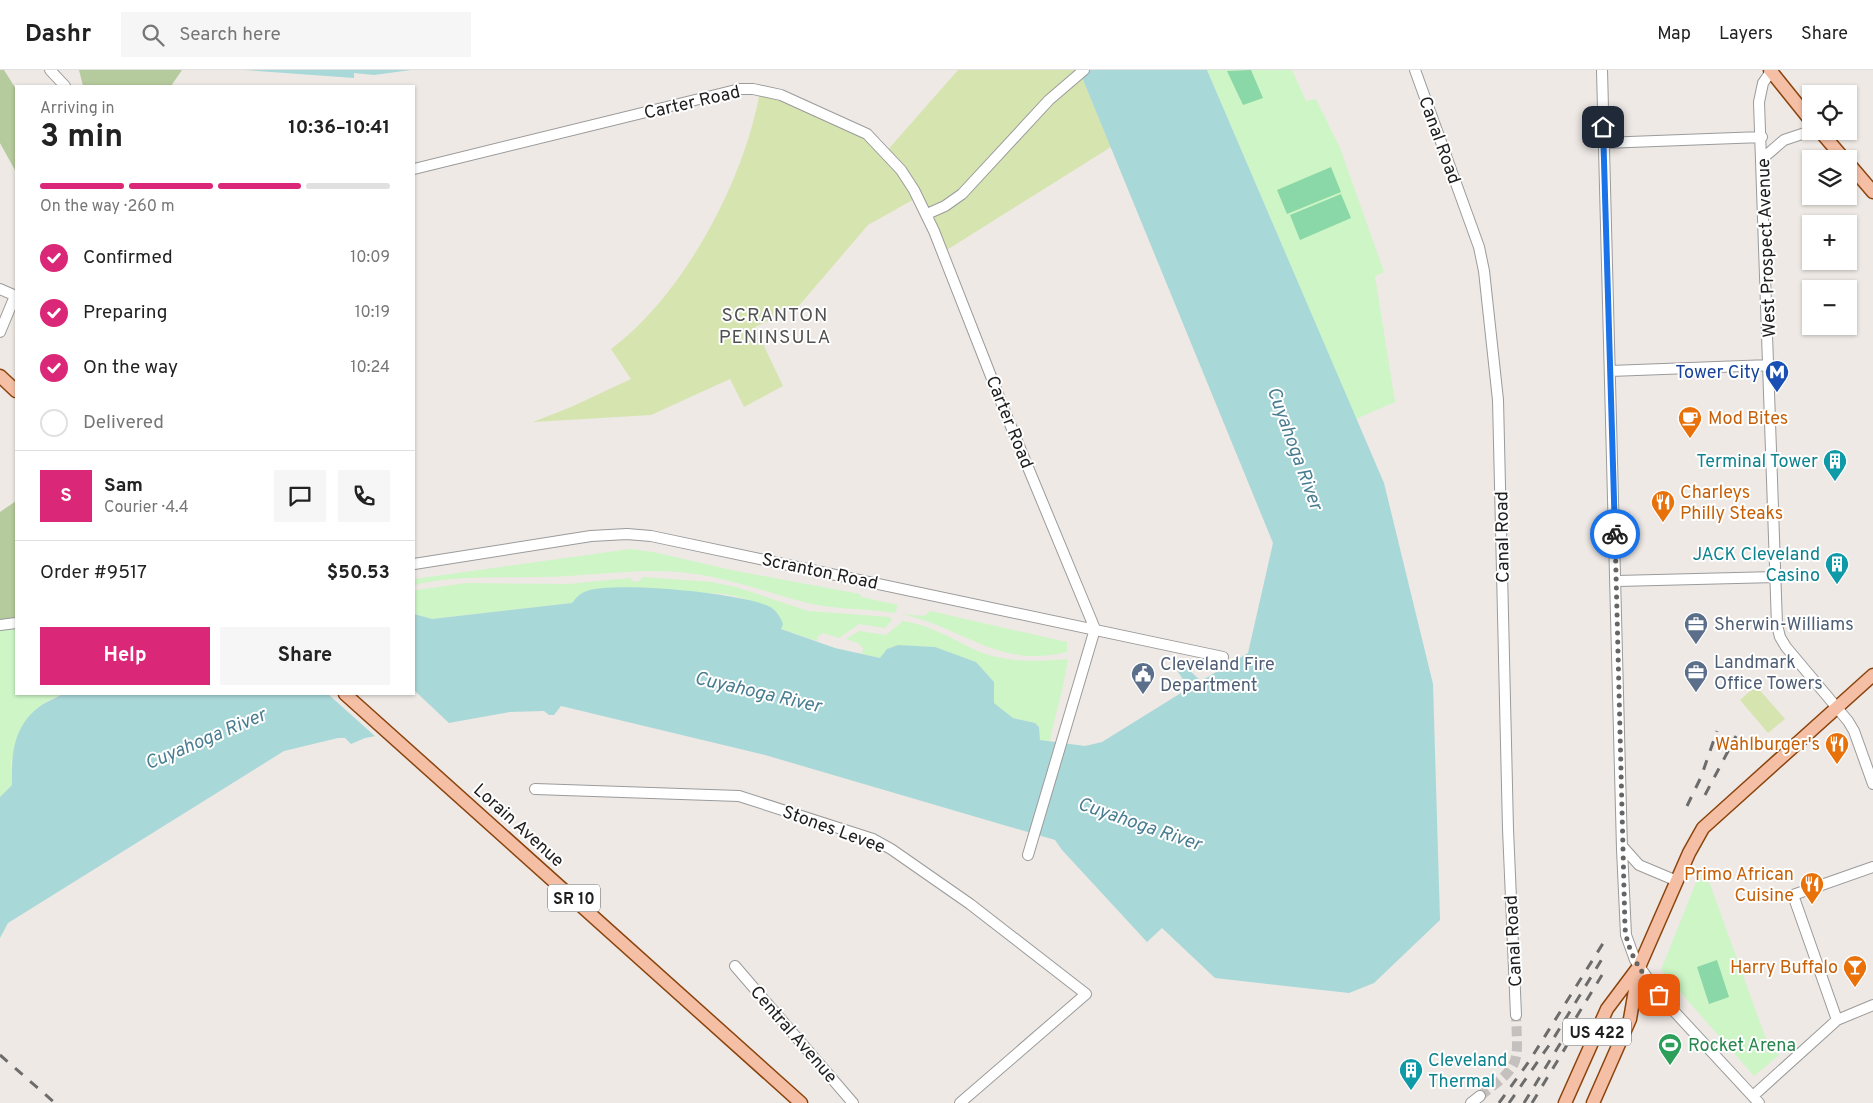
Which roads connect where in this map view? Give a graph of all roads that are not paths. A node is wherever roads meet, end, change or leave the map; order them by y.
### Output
1 (50, 70) edge
2 (1084, 70) edge
3 (1415, 70) edge
4 (1602, 70) edge
5 (1771, 70) edge
6 (64, 85) edge
7 (1802, 110) edge
8 (1802, 133) edge
9 (1762, 137) junction
10 (1828, 140) edge
11 (1603, 143) junction
12 (1836, 150) edge
13 (1762, 159) junction
14 (415, 169) edge
15 (1857, 173) edge
16 (1873, 192) edge
17 (927, 214) junction
18 (0, 289) edge
19 (15, 296) edge
20 (15, 298) edge
21 (0, 332) edge
22 (1770, 366) junction
23 (1610, 371) junction
24 (0, 376) edge
25 (15, 390) edge
26 (415, 564) edge
27 (1776, 577) junction
28 (1617, 581) junction
29 (15, 623) edge
30 (0, 625) edge
31 (1095, 629) junction
32 (1222, 657) dead end
33 (1873, 675) edge
34 (346, 695) edge
35 (1837, 707) junction
36 (1873, 784) edge
37 (535, 789) dead end
38 (1622, 846) junction
39 (1028, 855) dead end
40 (1873, 867) edge
41 (1677, 881) junction
42 (735, 966) dead end
43 (1639, 967) junction
44 (1873, 1005) edge
45 (1516, 1016) tunnel mouth
46 (1837, 1020) junction
47 (1480, 1096) tunnel mouth
48 (1756, 1100) edge
49 (801, 1103) edge
50 (853, 1103) edge
51 (960, 1103) edge
52 (1471, 1103) edge
53 (1565, 1103) edge
54 (1593, 1103) edge

1 - 6 street
2 - 17 street
3 - 45 street, Canal Road
4 - 11 street
5 - 7 main road
5 - 9 street, West Prospect Avenue
8 - 13 street
9 - 11 street
9 - 13 street, West Prospect Avenue
10 - 12 main road
11 - 23 street
13 - 22 street, West Prospect Avenue
14 - 17 street, Carter Road
15 - 16 main road
17 - 31 street, Carter Road
18 - 19 street
20 - 21 street
22 - 23 street
22 - 27 street, West Prospect Avenue
23 - 28 street
24 - 25 main road
26 - 31 street, Scranton Road
27 - 28 street
27 - 35 street, West Prospect Avenue
28 - 38 street
29 - 30 street
31 - 32 street, Scranton Road
31 - 39 street
33 - 35 main road, US 422
34 - 49 main road, Lorain Avenue / SR 10
35 - 36 street, West Prospect Avenue
35 - 41 main road, US 422
37 - 51 street, Stones Levee
38 - 41 street
38 - 43 street
40 - 46 street
41 - 43 main road, US 422
42 - 50 street, Central Avenue
43 - 48 street
43 - 53 main road, US 422
43 - 54 main road, US 422
44 - 46 street
46 - 48 street
47 - 52 street

